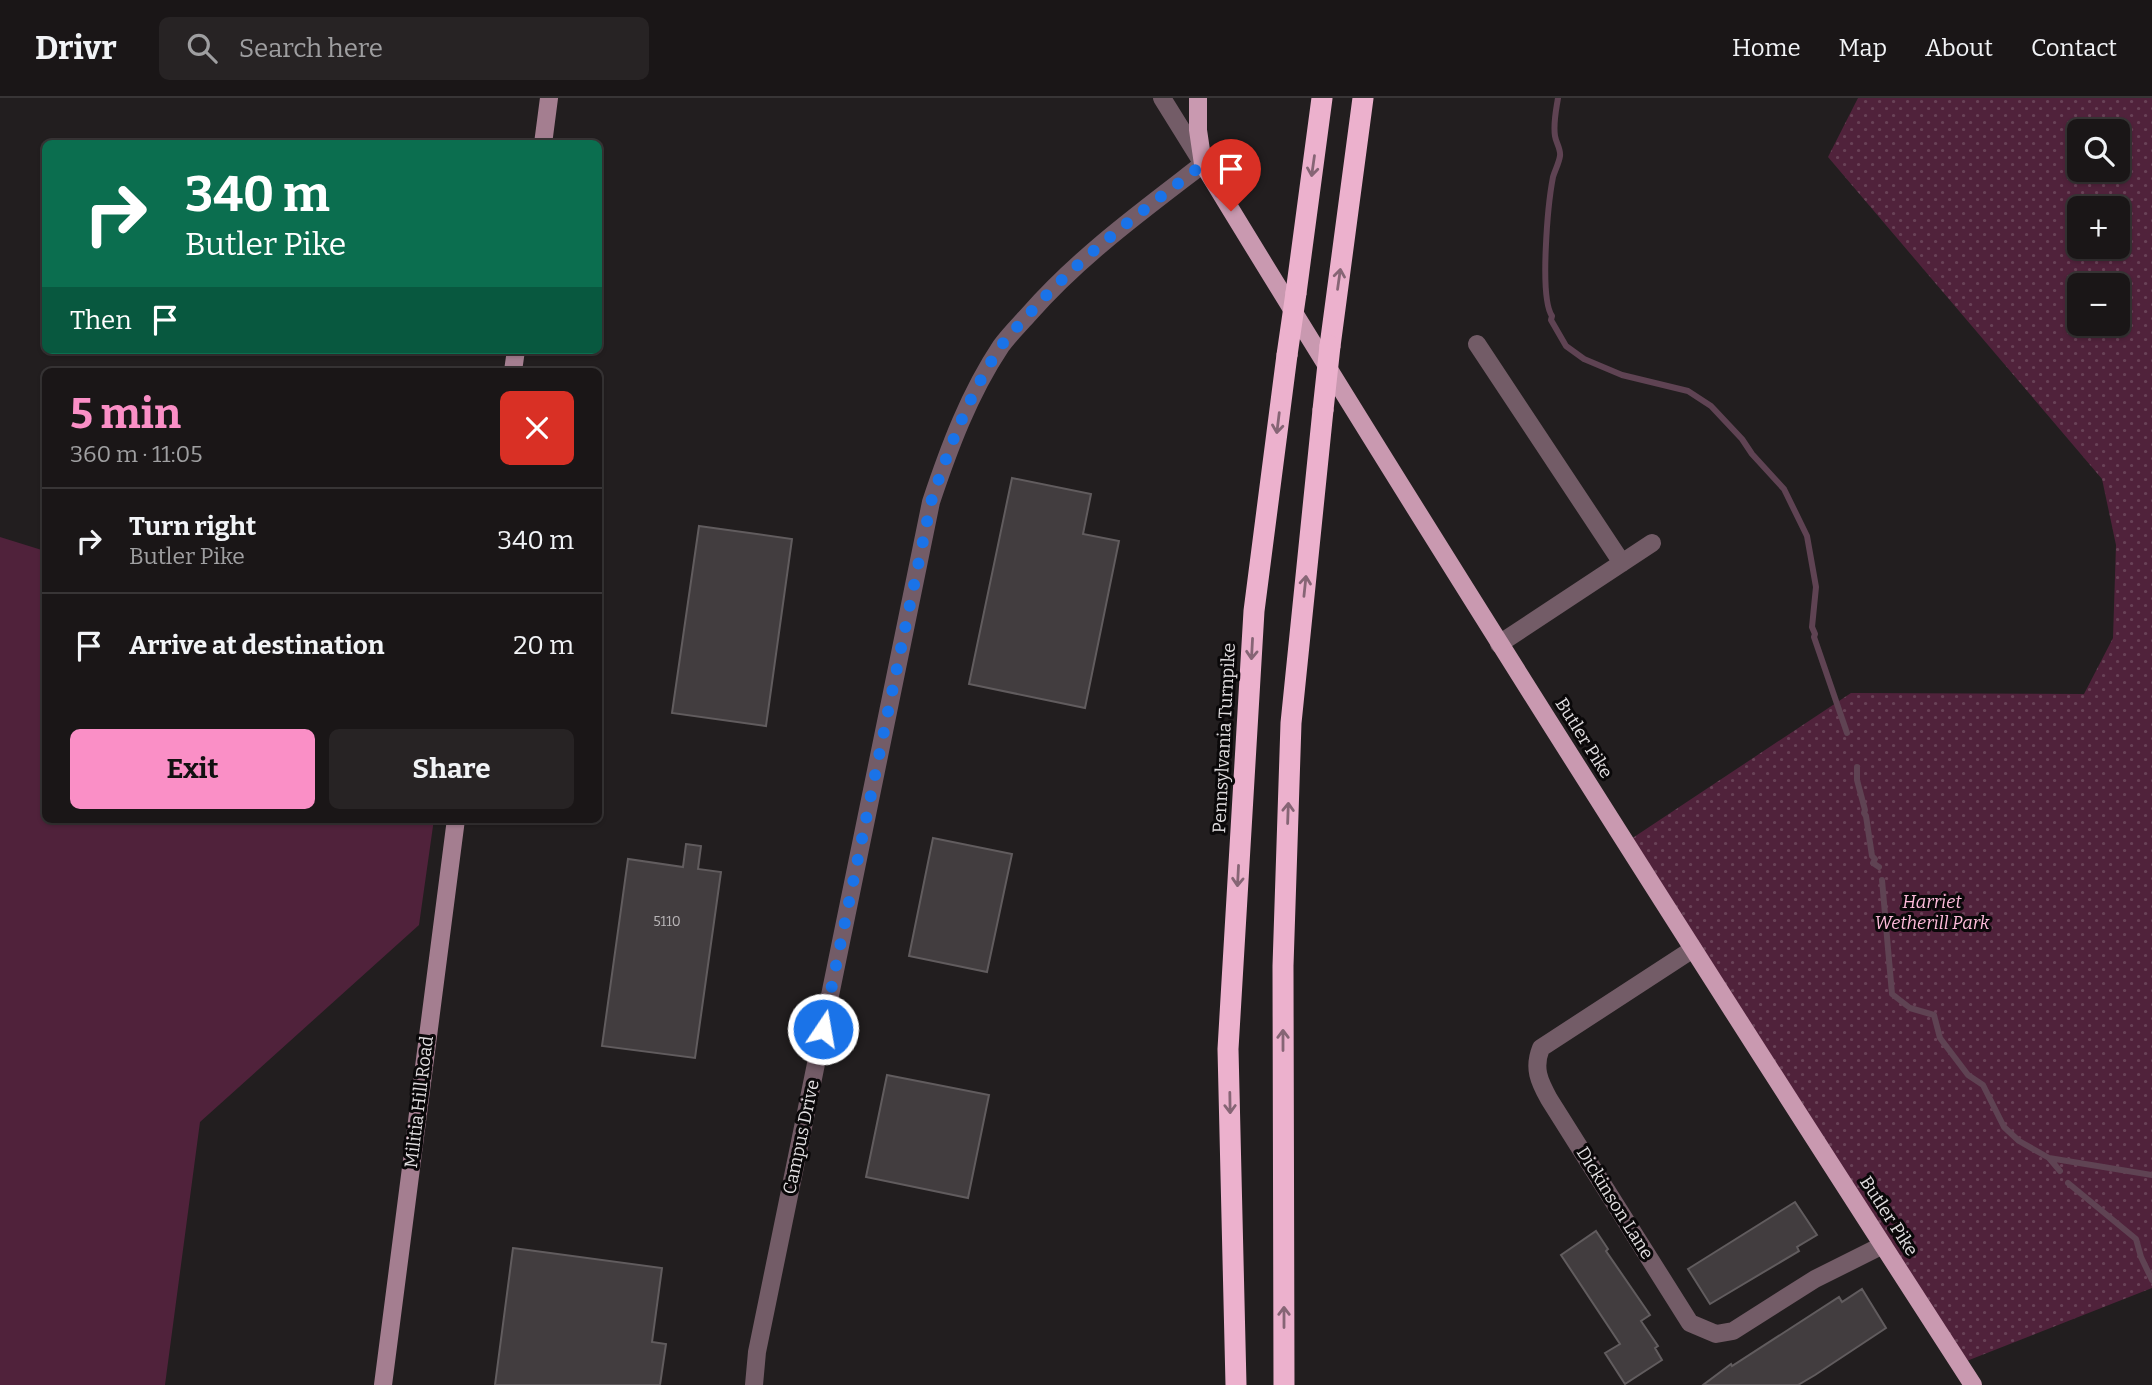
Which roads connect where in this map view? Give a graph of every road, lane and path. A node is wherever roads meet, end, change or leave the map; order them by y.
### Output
1 (549, 98) edge
2 (1162, 98) edge
3 (1198, 98) edge
4 (1322, 98) edge
5 (1363, 98) edge
6 (544, 140) edge
7 (1203, 164) junction
8 (1477, 344) dead end
9 (1653, 543) dead end
10 (1622, 563) junction
11 (1499, 644) junction
12 (455, 823) edge
13 (1693, 949) junction
14 (1883, 1245) junction
15 (383, 1385) edge
16 (754, 1385) edge
17 (1236, 1385) edge
18 (1284, 1385) edge
19 (1973, 1385) edge

1 - 6 street
2 - 7 street
3 - 7 main road, Butler Pike
4 -> 17 highway, Pennsylvania Turnpike, bridge
18 -> 5 highway, bridge
7 - 11 main road, Butler Pike
7 - 16 street, Campus Drive
8 - 10 street
9 - 10 street
10 - 11 street
11 - 13 main road, Butler Pike
12 - 15 street, Militia Hill Road
13 - 14 main road, Butler Pike
13 - 14 street, Dickinson Lane
14 - 19 main road, Butler Pike

